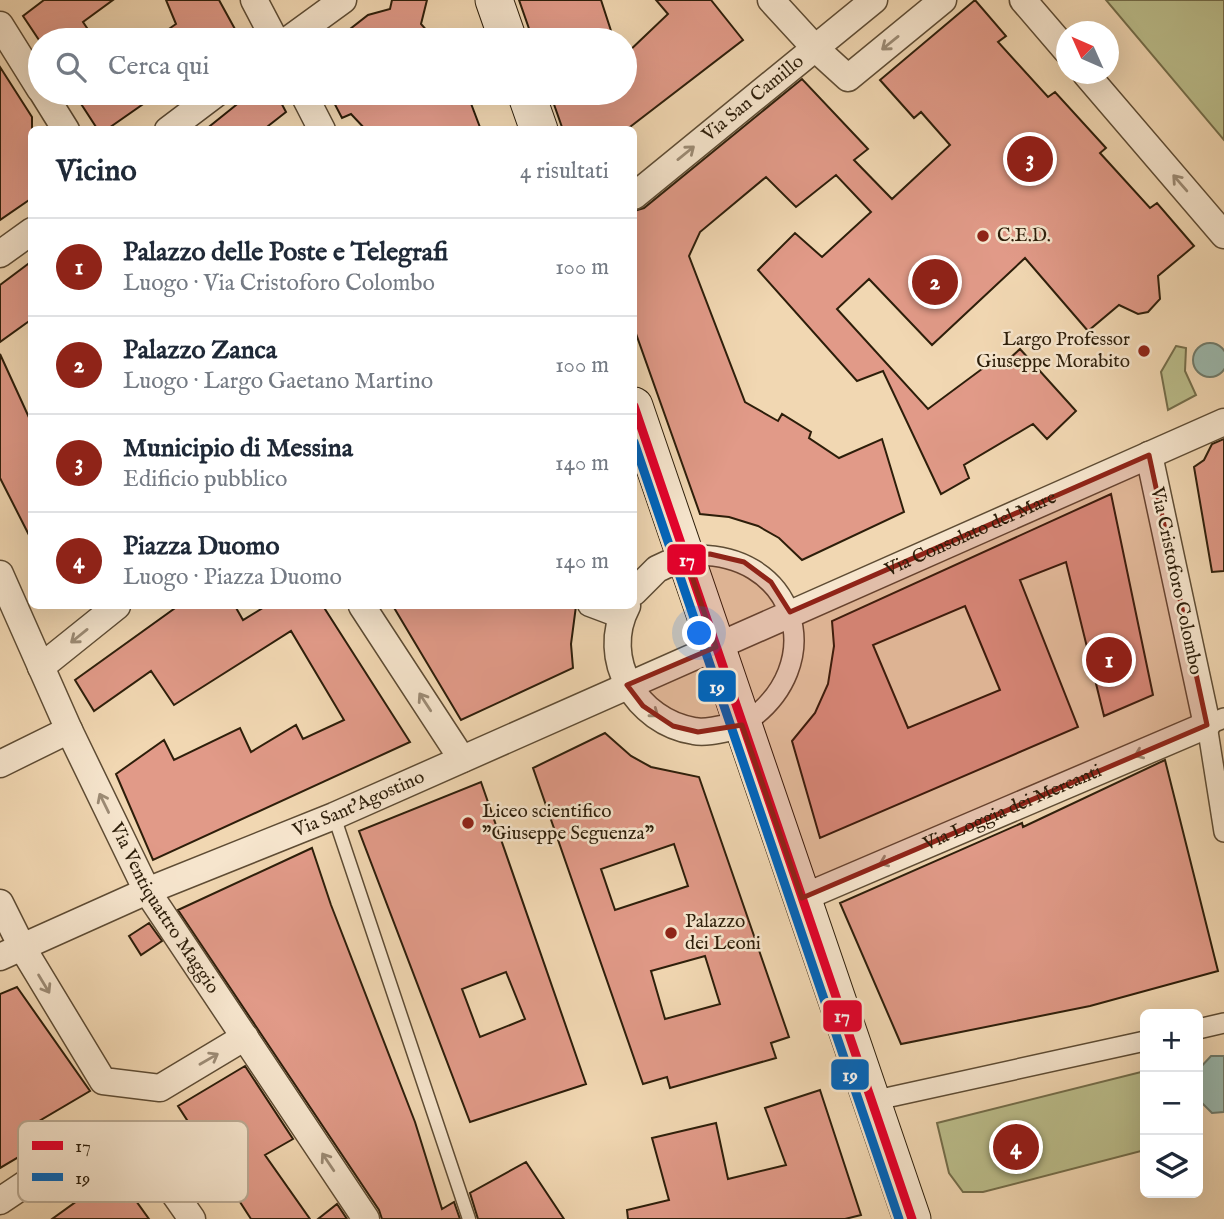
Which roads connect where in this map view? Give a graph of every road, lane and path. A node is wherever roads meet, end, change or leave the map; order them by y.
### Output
1 (254, 0) edge
2 (343, 0) edge
3 (494, 0) edge
4 (771, 0) edge
5 (874, 0) edge
6 (943, 0) edge
7 (1023, 0) edge
8 (0, 25) edge
9 (269, 28) edge
10 (304, 28) edge
11 (504, 28) edge
12 (1056, 38) edge
13 (815, 48) junction
14 (28, 70) edge
15 (1095, 84) edge
16 (50, 105) edge
17 (201, 105) edge
18 (309, 105) edge
19 (530, 105) edge
20 (63, 126) edge
21 (172, 126) edge
22 (320, 126) edge
23 (537, 126) edge
24 (637, 194) edge
25 (28, 234) edge
26 (1224, 234) edge
27 (0, 254) edge
28 (637, 415) edge
29 (1224, 422) edge
30 (1149, 455) junction
31 (685, 556) junction
32 (0, 574) edge
33 (637, 589) edge
34 (113, 609) edge
35 (371, 609) edge
36 (606, 609) edge
37 (623, 612) edge
38 (790, 612) junction
39 (716, 647) junction
40 (41, 667) junction
41 (627, 685) junction
42 (1215, 721) edge
43 (742, 724) junction
44 (69, 730) junction
45 (462, 759) junction
46 (0, 764) edge
47 (334, 816) junction
48 (1224, 832) edge
49 (147, 891) junction
50 (802, 898) junction
51 (0, 903) edge
52 (11, 952) edge
53 (1224, 1023) edge
54 (1203, 1028) edge
55 (246, 1037) junction
56 (1140, 1042) edge
57 (872, 1101) junction
58 (18, 1188) edge
59 (0, 1201) edge
60 (180, 1202) edge
61 (192, 1219) edge
62 (366, 1219) edge
63 (469, 1219) edge
64 (912, 1219) edge

1 - 9 street
2 - 10 street
3 - 11 main road
4 - 13 street
5 - 13 street, Via San Camillo
6 -> 13 street
7 - 12 street
8 - 14 street
24 -> 13 street, Via San Camillo
26 -> 15 street
16 - 20 street
17 - 21 street
18 - 22 street
19 - 23 main road
25 - 27 street
28 - 31 main road
29 - 30 street, Via Consolato del Mare
30 - 38 street, Via Consolato del Mare
30 - 42 street, Via Cristoforo Colombo
31 - 33 street
31 - 38 street
31 - 39 main road
32 - 40 street, Via Ventiquattro Maggio
34 -> 40 street
45 -> 35 street
36 - 37 street
37 - 41 street
38 - 39 street, Via Consolato del Mare
38 - 43 street
39 - 41 street, Via Sant'Agostino
39 - 43 main road
40 - 44 street, Via Ventiquattro Maggio
41 -> 43 street
41 - 45 street, Via Sant'Agostino
42 - 48 street, Via Cristoforo Colombo
42 -> 50 street, Via Loggia dei Mercanti
43 - 50 main road
44 - 46 street
49 -> 44 street, Via Ventiquattro Maggio
45 - 47 street, Via Sant'Agostino
47 - 49 street, Via Sant'Agostino
47 - 63 lane
49 - 52 street, Via Sant'Agostino
49 - 55 street, Via Ventiquattro Maggio
50 - 57 main road
51 - 52 street
52 -> 55 street
53 - 54 street
62 -> 55 street, Via Ventiquattro Maggio
56 - 57 street
57 - 64 main road
58 - 59 street
60 - 61 street

